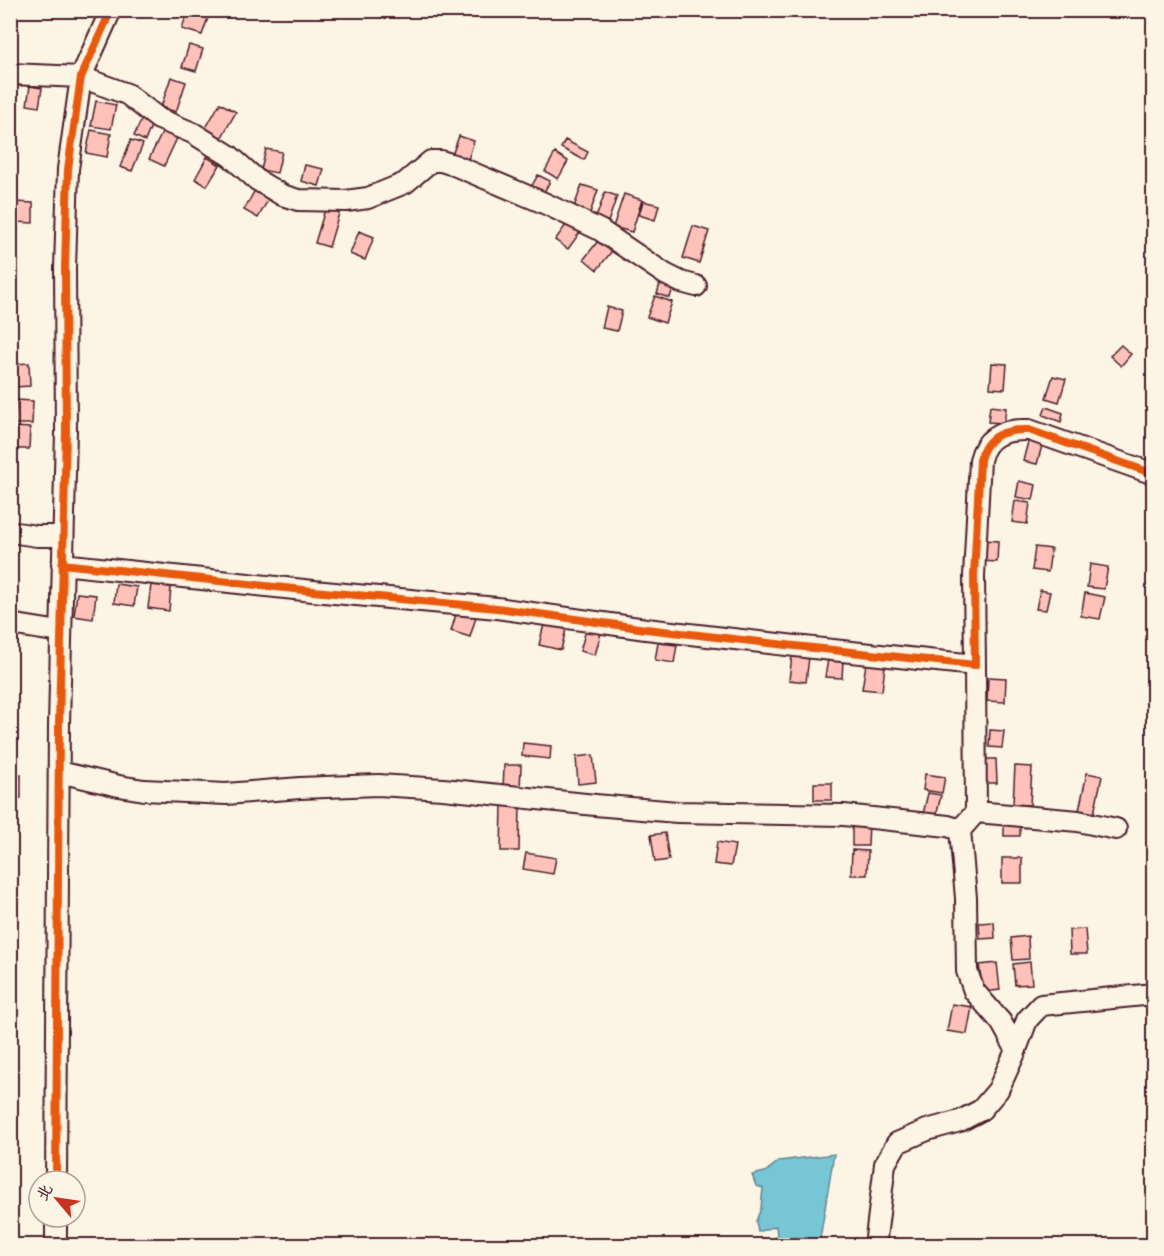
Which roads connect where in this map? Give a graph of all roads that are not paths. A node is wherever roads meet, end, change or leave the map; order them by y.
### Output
1 (111, 10) edge
2 (10, 74) edge
3 (81, 77) junction
4 (696, 286) dead end
5 (1154, 474) edge
6 (10, 532) edge
7 (62, 536) junction
8 (62, 564) junction
9 (10, 624) edge
10 (60, 632) junction
11 (975, 664) junction
12 (59, 772) junction
13 (976, 812) junction
14 (1116, 829) dead end
15 (960, 830) junction
16 (1154, 994) edge
17 (1016, 1049) junction
18 (56, 1169) edge
19 (56, 1229) edge
20 (56, 1245) edge
21 (875, 1245) edge

1 - 3 street
2 - 3 street
3 - 4 street
3 - 7 street
5 - 11 street
6 - 7 street
7 - 8 street
8 - 10 street
8 - 11 street
9 - 10 street
10 - 12 street
11 - 13 street
12 - 15 street
12 - 18 street
13 - 14 street
13 - 15 street
15 - 17 street
16 - 17 street
17 - 21 street
19 - 20 street

